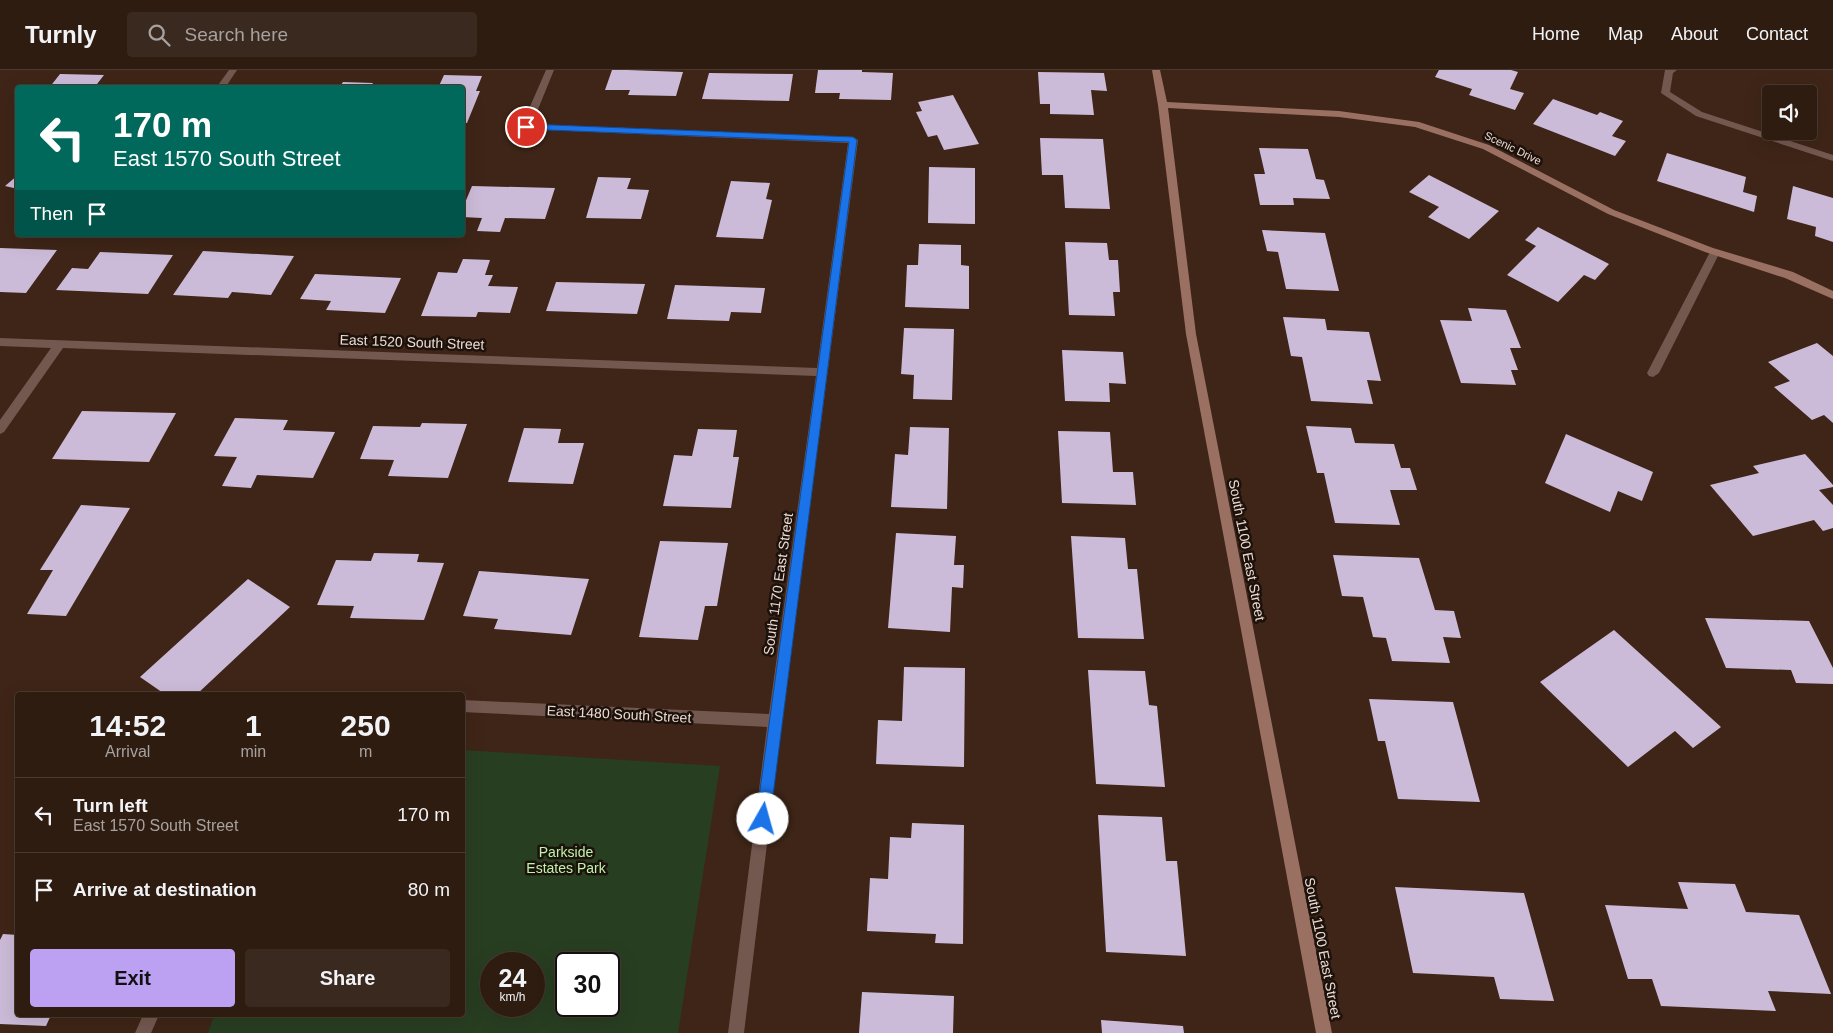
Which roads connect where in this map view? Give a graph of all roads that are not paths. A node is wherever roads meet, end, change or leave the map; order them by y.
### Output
1 (233, 70) edge
2 (550, 70) edge
3 (1156, 70) edge
4 (1673, 70) edge
5 (222, 85) edge
6 (1163, 105) junction
7 (1833, 158) edge
8 (1715, 252) junction
9 (1833, 295) edge
10 (0, 342) edge
11 (59, 345) junction
12 (822, 372) junction
13 (1653, 373) dead end
14 (0, 429) edge
15 (465, 706) edge
16 (775, 721) junction
17 (150, 1017) edge
18 (143, 1033) edge
19 (736, 1033) edge
20 (1324, 1033) edge

1 - 5 street
2 - 12 street, South 1170 East Street
3 - 6 street, South 1100 East Street
4 - 7 street
6 - 8 street, Scenic Drive
6 - 20 street, South 1100 East Street
8 - 9 street, Scenic Drive
8 - 13 street
10 - 11 street, East 1520 South Street
11 - 12 street, East 1520 South Street
11 - 14 street
12 - 16 street, South 1170 East Street
15 - 16 street, East 1480 South Street
16 - 19 street, South 1170 East Street
17 - 18 street

